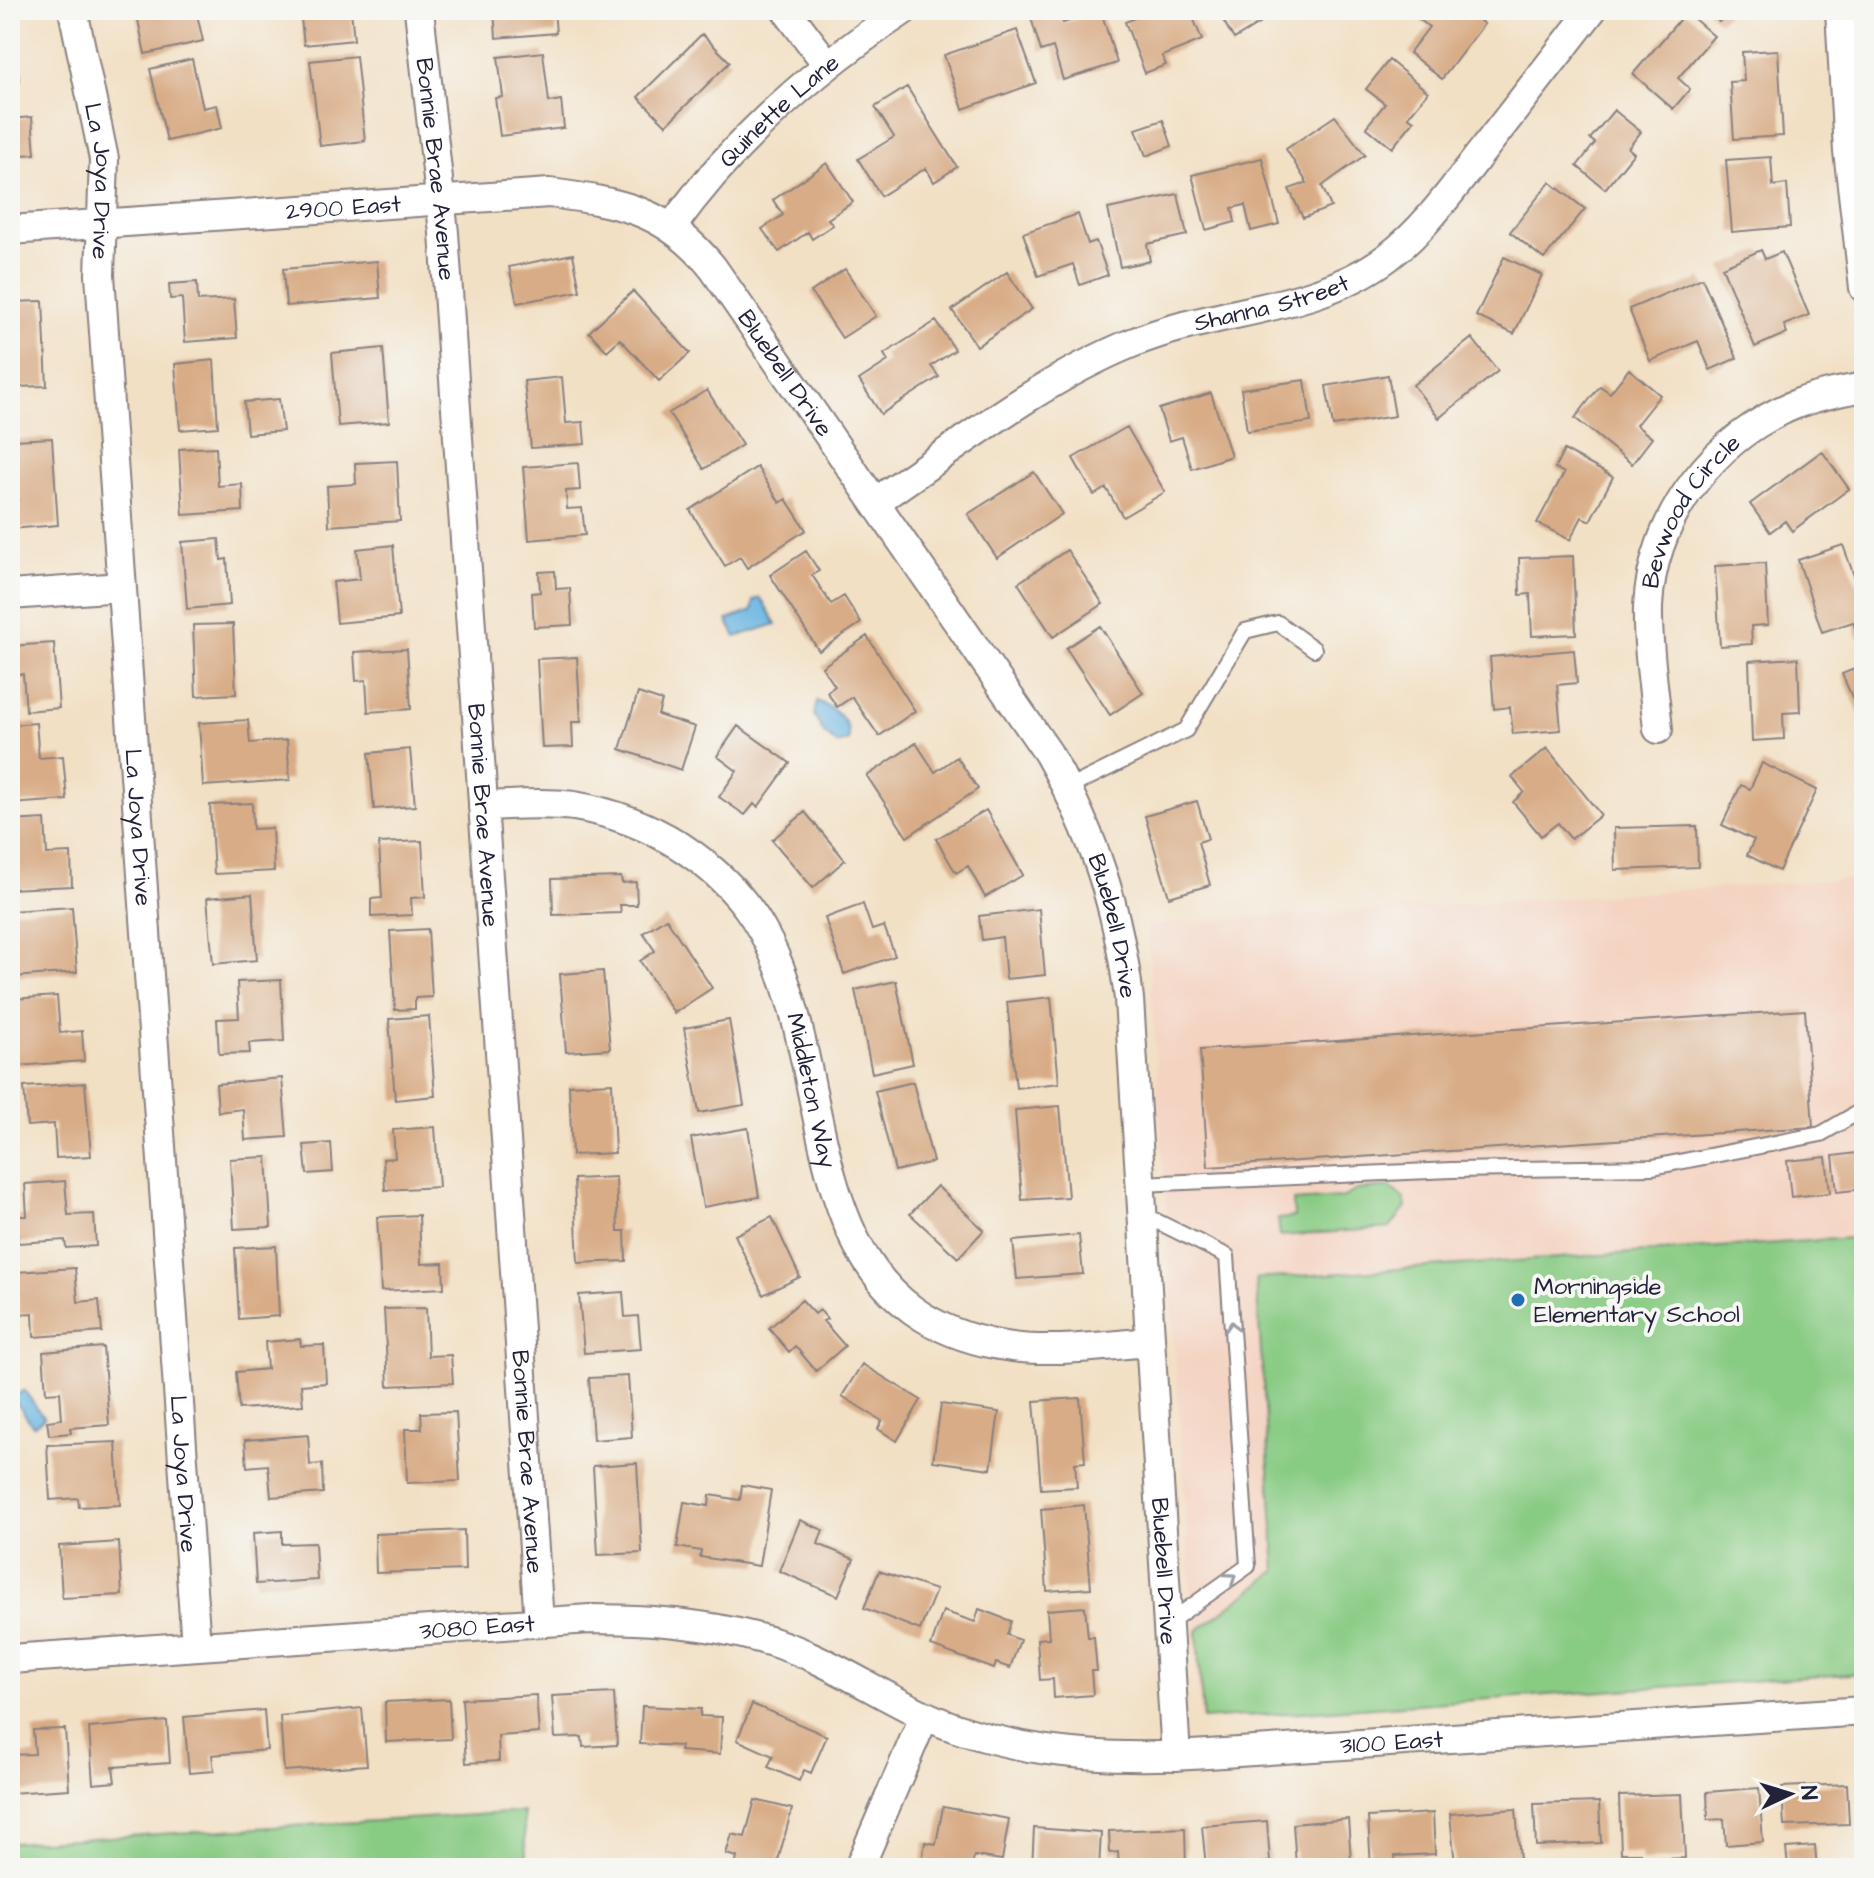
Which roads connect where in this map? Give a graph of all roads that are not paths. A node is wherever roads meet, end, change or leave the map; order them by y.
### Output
1 (73, 10) edge
2 (419, 10) edge
3 (786, 10) edge
4 (904, 10) edge
5 (1592, 10) edge
6 (1840, 10) edge
7 (827, 64) junction
8 (441, 201) junction
9 (102, 224) junction
10 (671, 228) junction
11 (10, 230) edge
12 (1864, 288) edge
13 (1864, 387) edge
14 (875, 502) junction
15 (121, 587) junction
16 (10, 595) edge
17 (1314, 649) dead end
18 (1658, 729) dead end
19 (1068, 788) junction
20 (483, 806) junction
21 (1864, 1109) edge
22 (1140, 1184) junction
23 (1142, 1214) junction
24 (1150, 1342) junction
25 (539, 1622) junction
26 (1168, 1623) junction
27 (196, 1646) junction
28 (10, 1659) edge
29 (1864, 1711) edge
30 (924, 1717) junction
31 (1176, 1756) junction
32 (859, 1868) edge

1 - 9 street, La Joya Drive
2 - 8 street, Bonnie Brae Avenue
3 - 7 street
4 - 7 street, Quinette Lane
5 - 14 street, Shanna Street
6 - 12 street
7 - 10 street, Quinette Lane
8 - 9 street, 2900 East
8 - 10 street, 2900 East
8 - 20 street, Bonnie Brae Avenue
9 - 11 street, 2900 East
9 - 15 street, La Joya Drive
10 - 14 street, Bluebell Drive
13 - 18 street, Bevwood Circle
14 - 19 street, Bluebell Drive
15 - 16 street
15 - 27 street, La Joya Drive
17 - 19 lane
19 - 22 street, Bluebell Drive
20 - 24 street, Middleton Way
20 - 25 street, Bonnie Brae Avenue
21 - 22 lane
22 - 23 street, Bluebell Drive
23 - 24 street, Bluebell Drive
26 -> 23 lane
24 - 26 street, Bluebell Drive
25 - 27 street, 3080 East
25 - 30 street, 3080 East
26 - 31 street, Bluebell Drive
27 - 28 street, 3080 East
29 - 31 street, 3100 East
30 - 31 street, 3100 East
30 - 32 street

